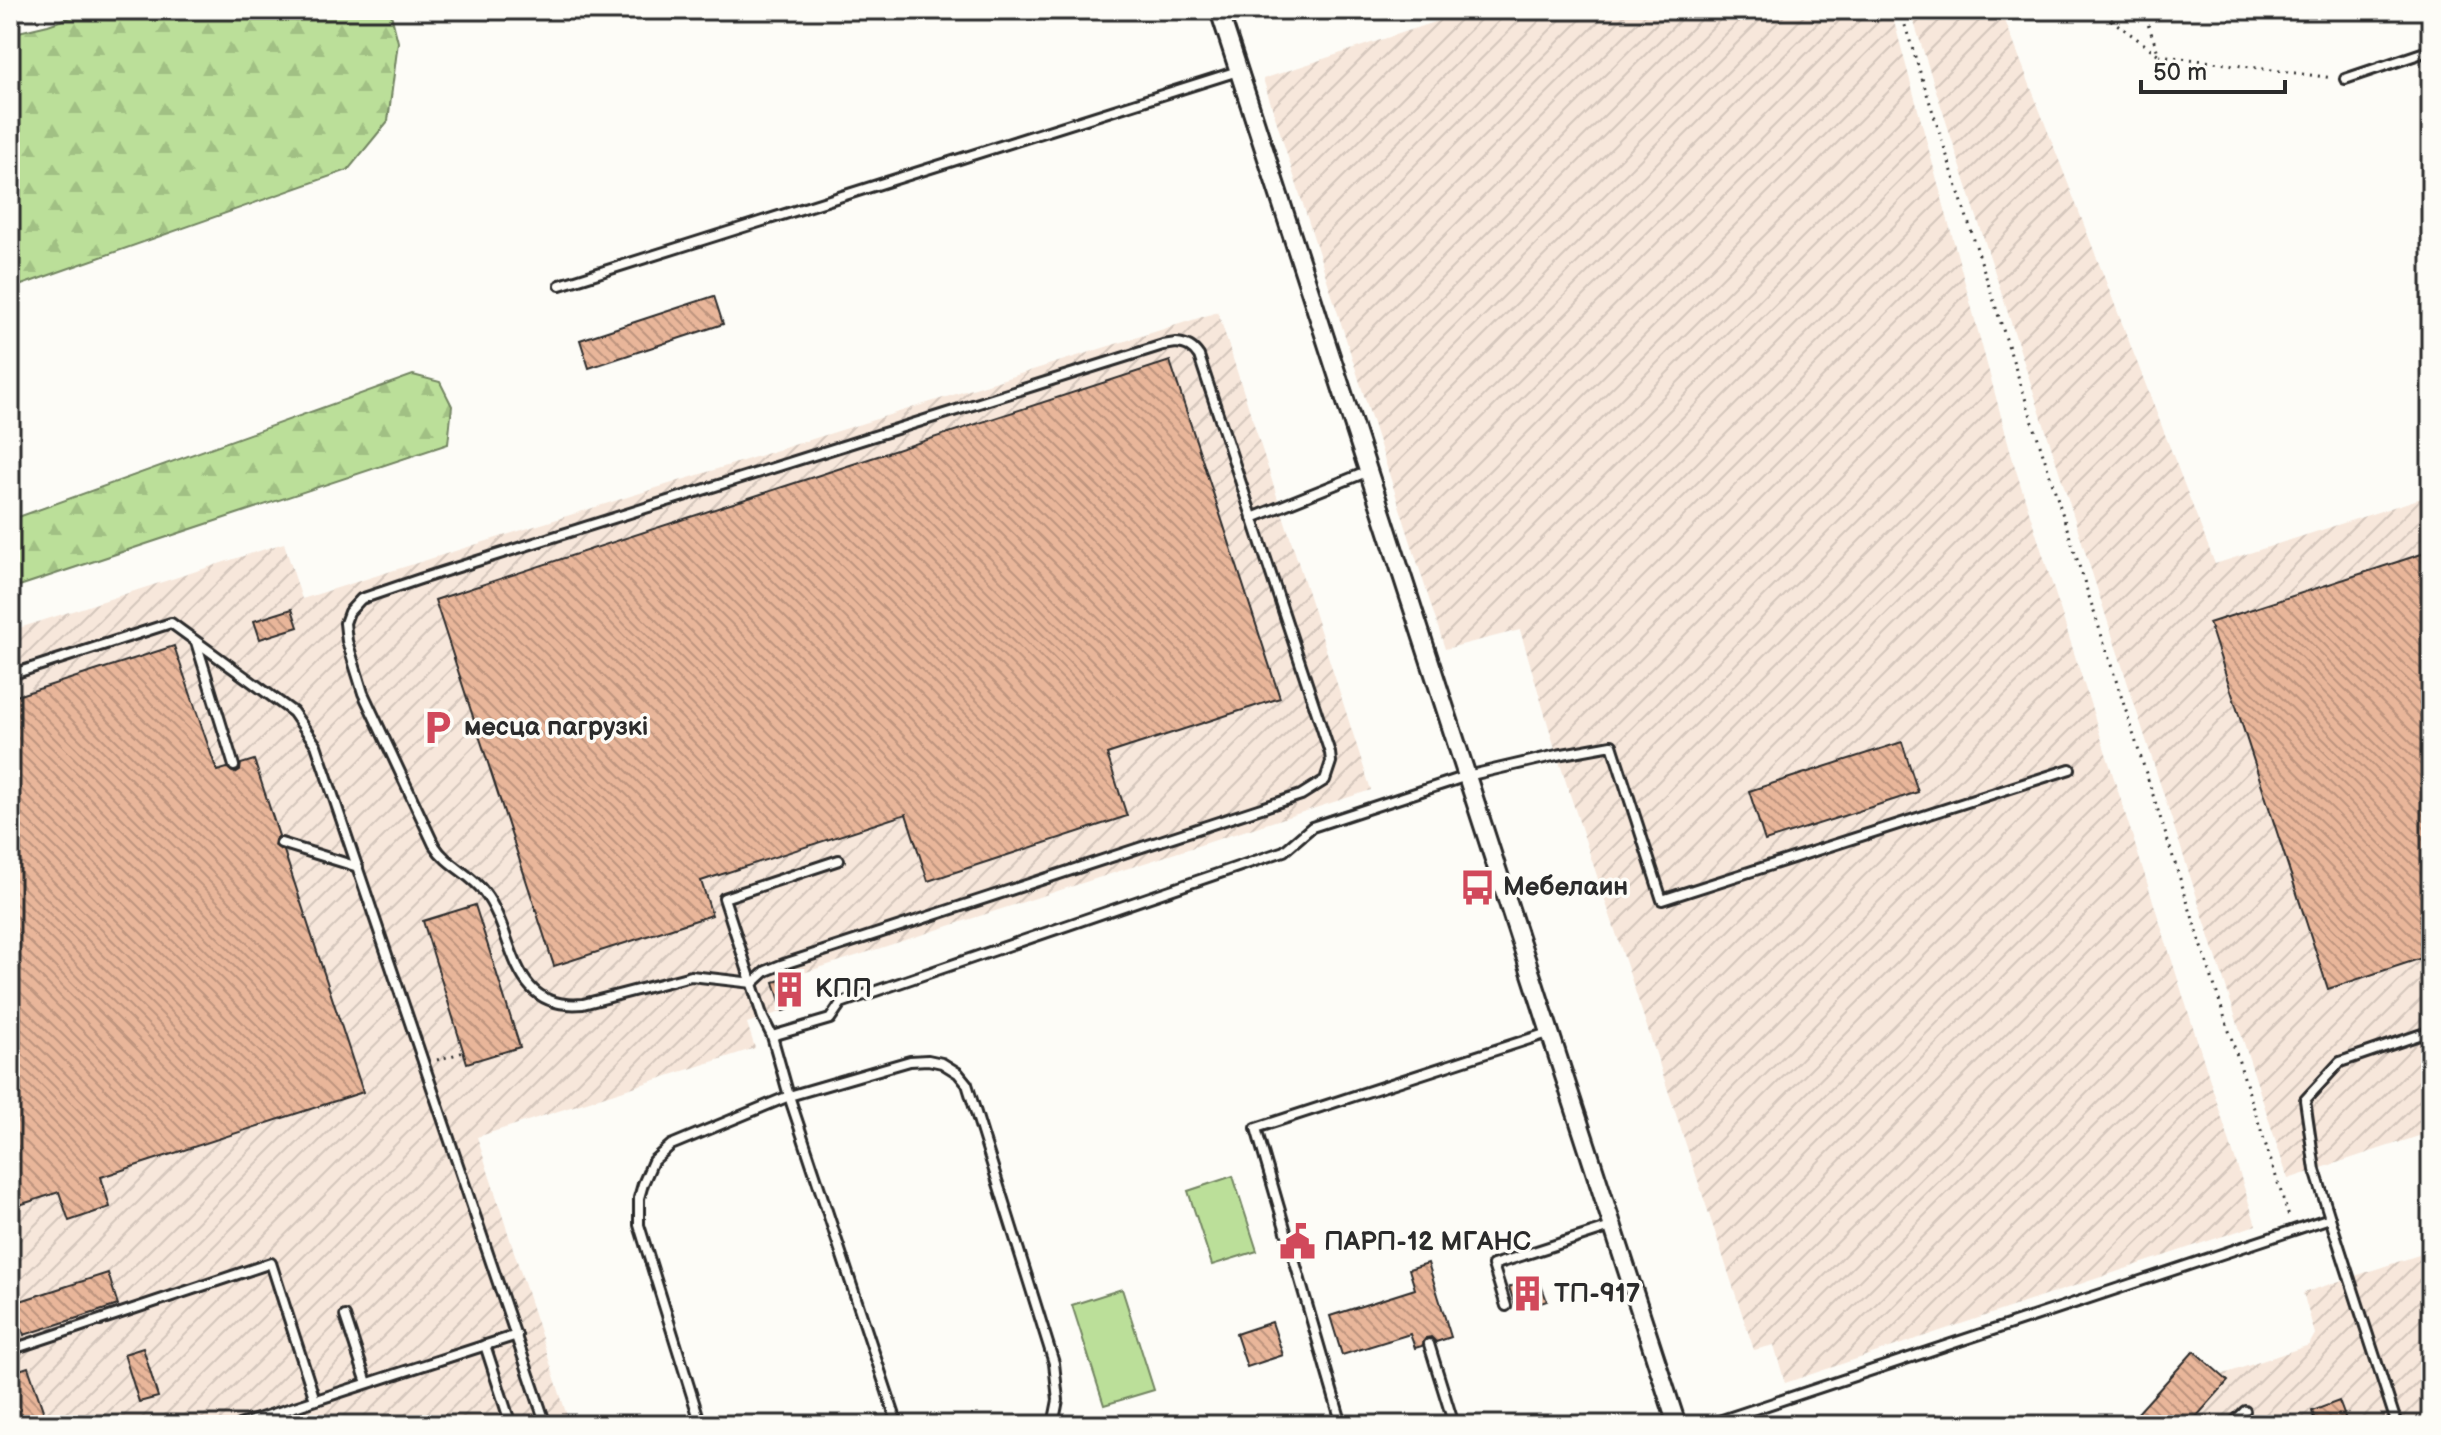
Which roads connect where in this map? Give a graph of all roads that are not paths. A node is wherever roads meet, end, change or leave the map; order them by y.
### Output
1 (1219, 10) edge
2 (2431, 50) edge
3 (1239, 71) junction
4 (2345, 79) road end
5 (560, 285) dead end
6 (1369, 470) junction
7 (1252, 518) junction
8 (196, 642) junction
9 (10, 675) edge
10 (234, 766) dead end
11 (2070, 769) dead end
12 (1467, 776) junction
13 (281, 843) dead end
14 (839, 860) dead end
15 (358, 867) junction
16 (753, 983) junction
17 (2431, 1031) edge
18 (1551, 1032) junction
19 (772, 1036) junction
20 (789, 1096) junction
21 (2330, 1218) junction
22 (1615, 1226) junction
23 (1506, 1306) dead end
24 (345, 1316) dead end
25 (517, 1335) junction
26 (1429, 1344) dead end
27 (485, 1345) junction
28 (10, 1350) edge
29 (367, 1383) junction
30 (315, 1400) junction
31 (2245, 1411) dead end
32 (239, 1425) edge
33 (511, 1425) edge
34 (546, 1425) edge
35 (701, 1425) edge
36 (898, 1425) edge
37 (1053, 1425) edge
38 (1342, 1425) edge
39 (1454, 1425) edge
40 (1677, 1425) edge
41 (1707, 1425) edge
42 (2231, 1425) edge
43 (2397, 1425) edge

1 - 3 street
2 - 4 lane
3 - 5 lane
3 - 6 street
6 - 7 lane
6 - 12 street
7 - 16 lane
7 - 16 lane
8 - 9 lane
8 - 10 lane
8 - 15 lane
11 - 12 lane
12 - 18 street
12 - 19 lane
13 - 15 lane
14 - 16 lane
15 - 25 lane
16 - 19 lane
17 - 21 lane
18 - 22 street
18 - 38 lane
19 - 20 lane
20 - 35 lane
20 - 36 lane
20 - 37 lane
21 - 41 lane
21 - 43 lane
22 - 23 lane
22 - 40 street
24 - 29 lane
25 - 27 lane
25 - 34 lane
26 - 39 lane
27 - 29 lane
27 - 33 lane
28 - 30 lane
29 - 30 lane
30 - 32 lane
31 - 42 lane

